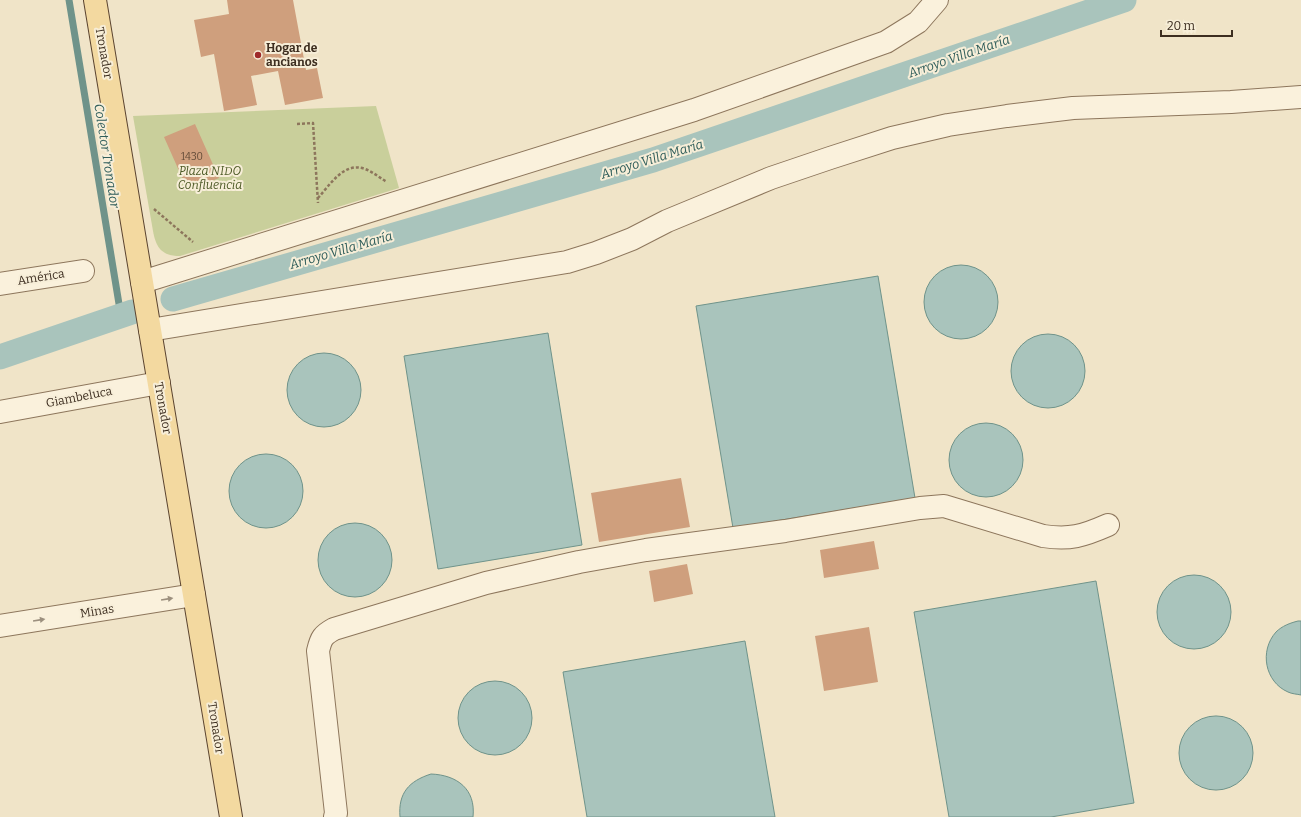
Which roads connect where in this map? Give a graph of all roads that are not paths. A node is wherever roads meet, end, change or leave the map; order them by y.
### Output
1 (95, 0) edge
2 (937, 0) edge
3 (1301, 97) edge
4 (82, 271) dead end
5 (142, 282) junction
6 (0, 284) edge
7 (150, 330) junction
8 (159, 382) junction
9 (0, 412) edge
10 (1108, 525) dead end
11 (194, 595) junction
12 (0, 626) edge
13 (231, 817) edge
14 (335, 817) edge

1 - 5 main road, Tronador
2 - 5 street
3 - 7 street
4 - 6 street, América
5 - 7 main road, Tronador
7 - 8 main road, Tronador
8 - 9 street, Giambeluca
8 - 11 main road, Tronador
10 - 14 street
12 -> 11 street, Minas
11 - 13 main road, Tronador

